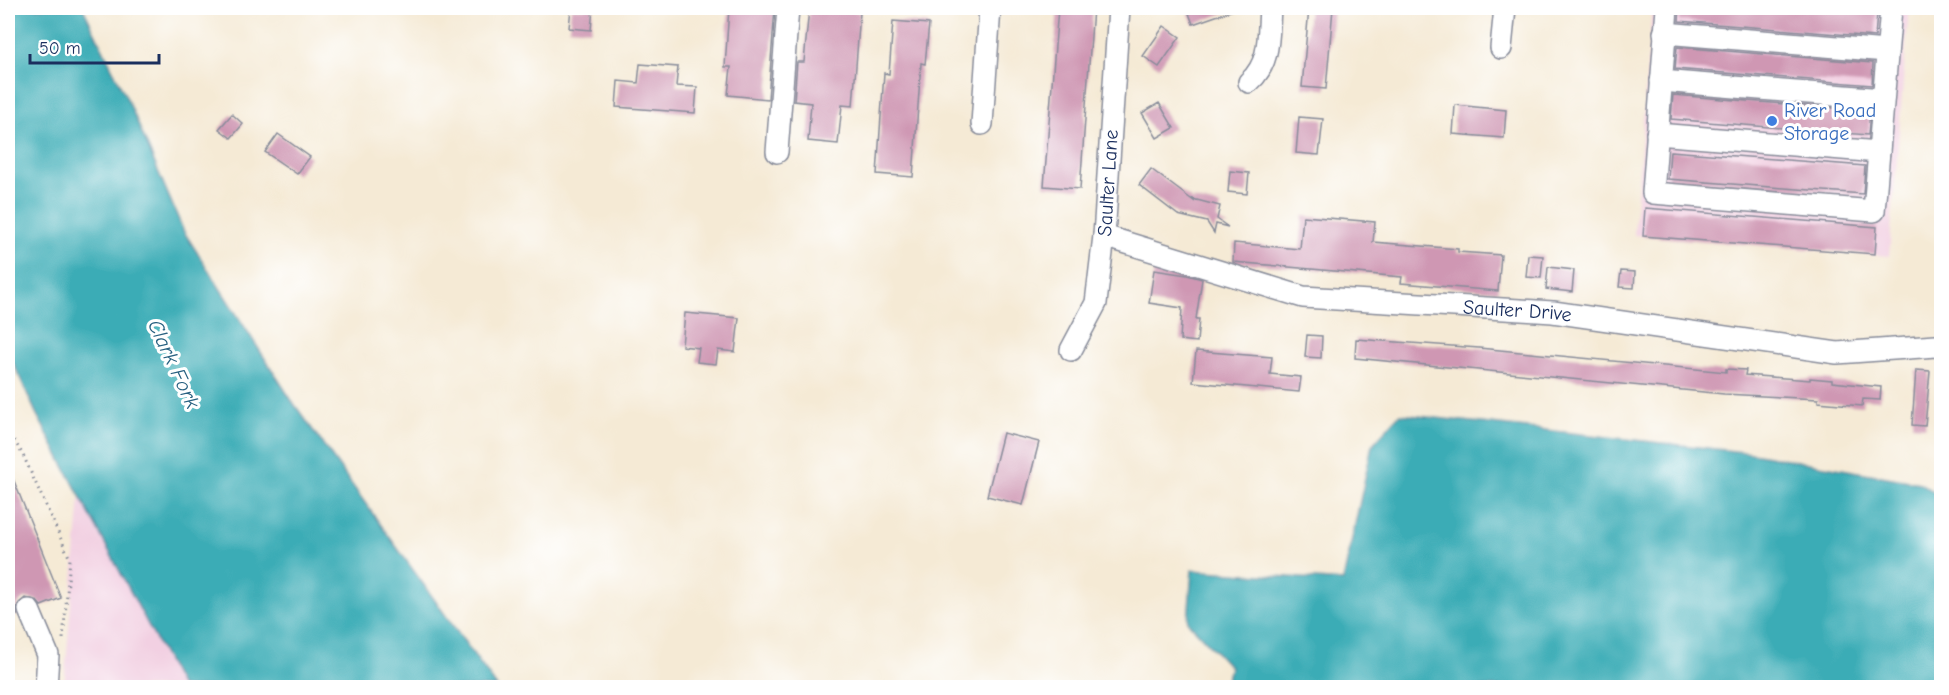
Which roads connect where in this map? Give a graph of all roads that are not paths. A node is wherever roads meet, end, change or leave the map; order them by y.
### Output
1 (788, 8) edge
2 (990, 8) edge
3 (1119, 8) edge
4 (1270, 8) edge
5 (1505, 8) edge
6 (1666, 8) edge
7 (1891, 8) edge
8 (1665, 33) junction
9 (1501, 48) dead end
10 (1887, 51) junction
11 (1661, 81) junction
12 (1249, 82) dead end
13 (1883, 99) junction
14 (982, 124) dead end
15 (1657, 134) junction
16 (777, 152) dead end
17 (1879, 152) junction
18 (1104, 236) junction
19 (1936, 346) dead end
20 (1071, 350) dead end
21 (30, 610) dead end
22 (46, 687) edge

1 - 16 street
2 - 14 street
3 - 18 street, Saulter Lane
4 - 12 street
5 - 9 street
6 - 8 street
7 - 10 street
8 - 10 street
8 - 11 street
10 - 13 street
11 - 13 street
11 - 15 street
13 - 17 street
15 - 17 street
15 - 17 street
18 - 19 street, Saulter Drive
18 - 20 street, Saulter Lane
21 - 22 street

